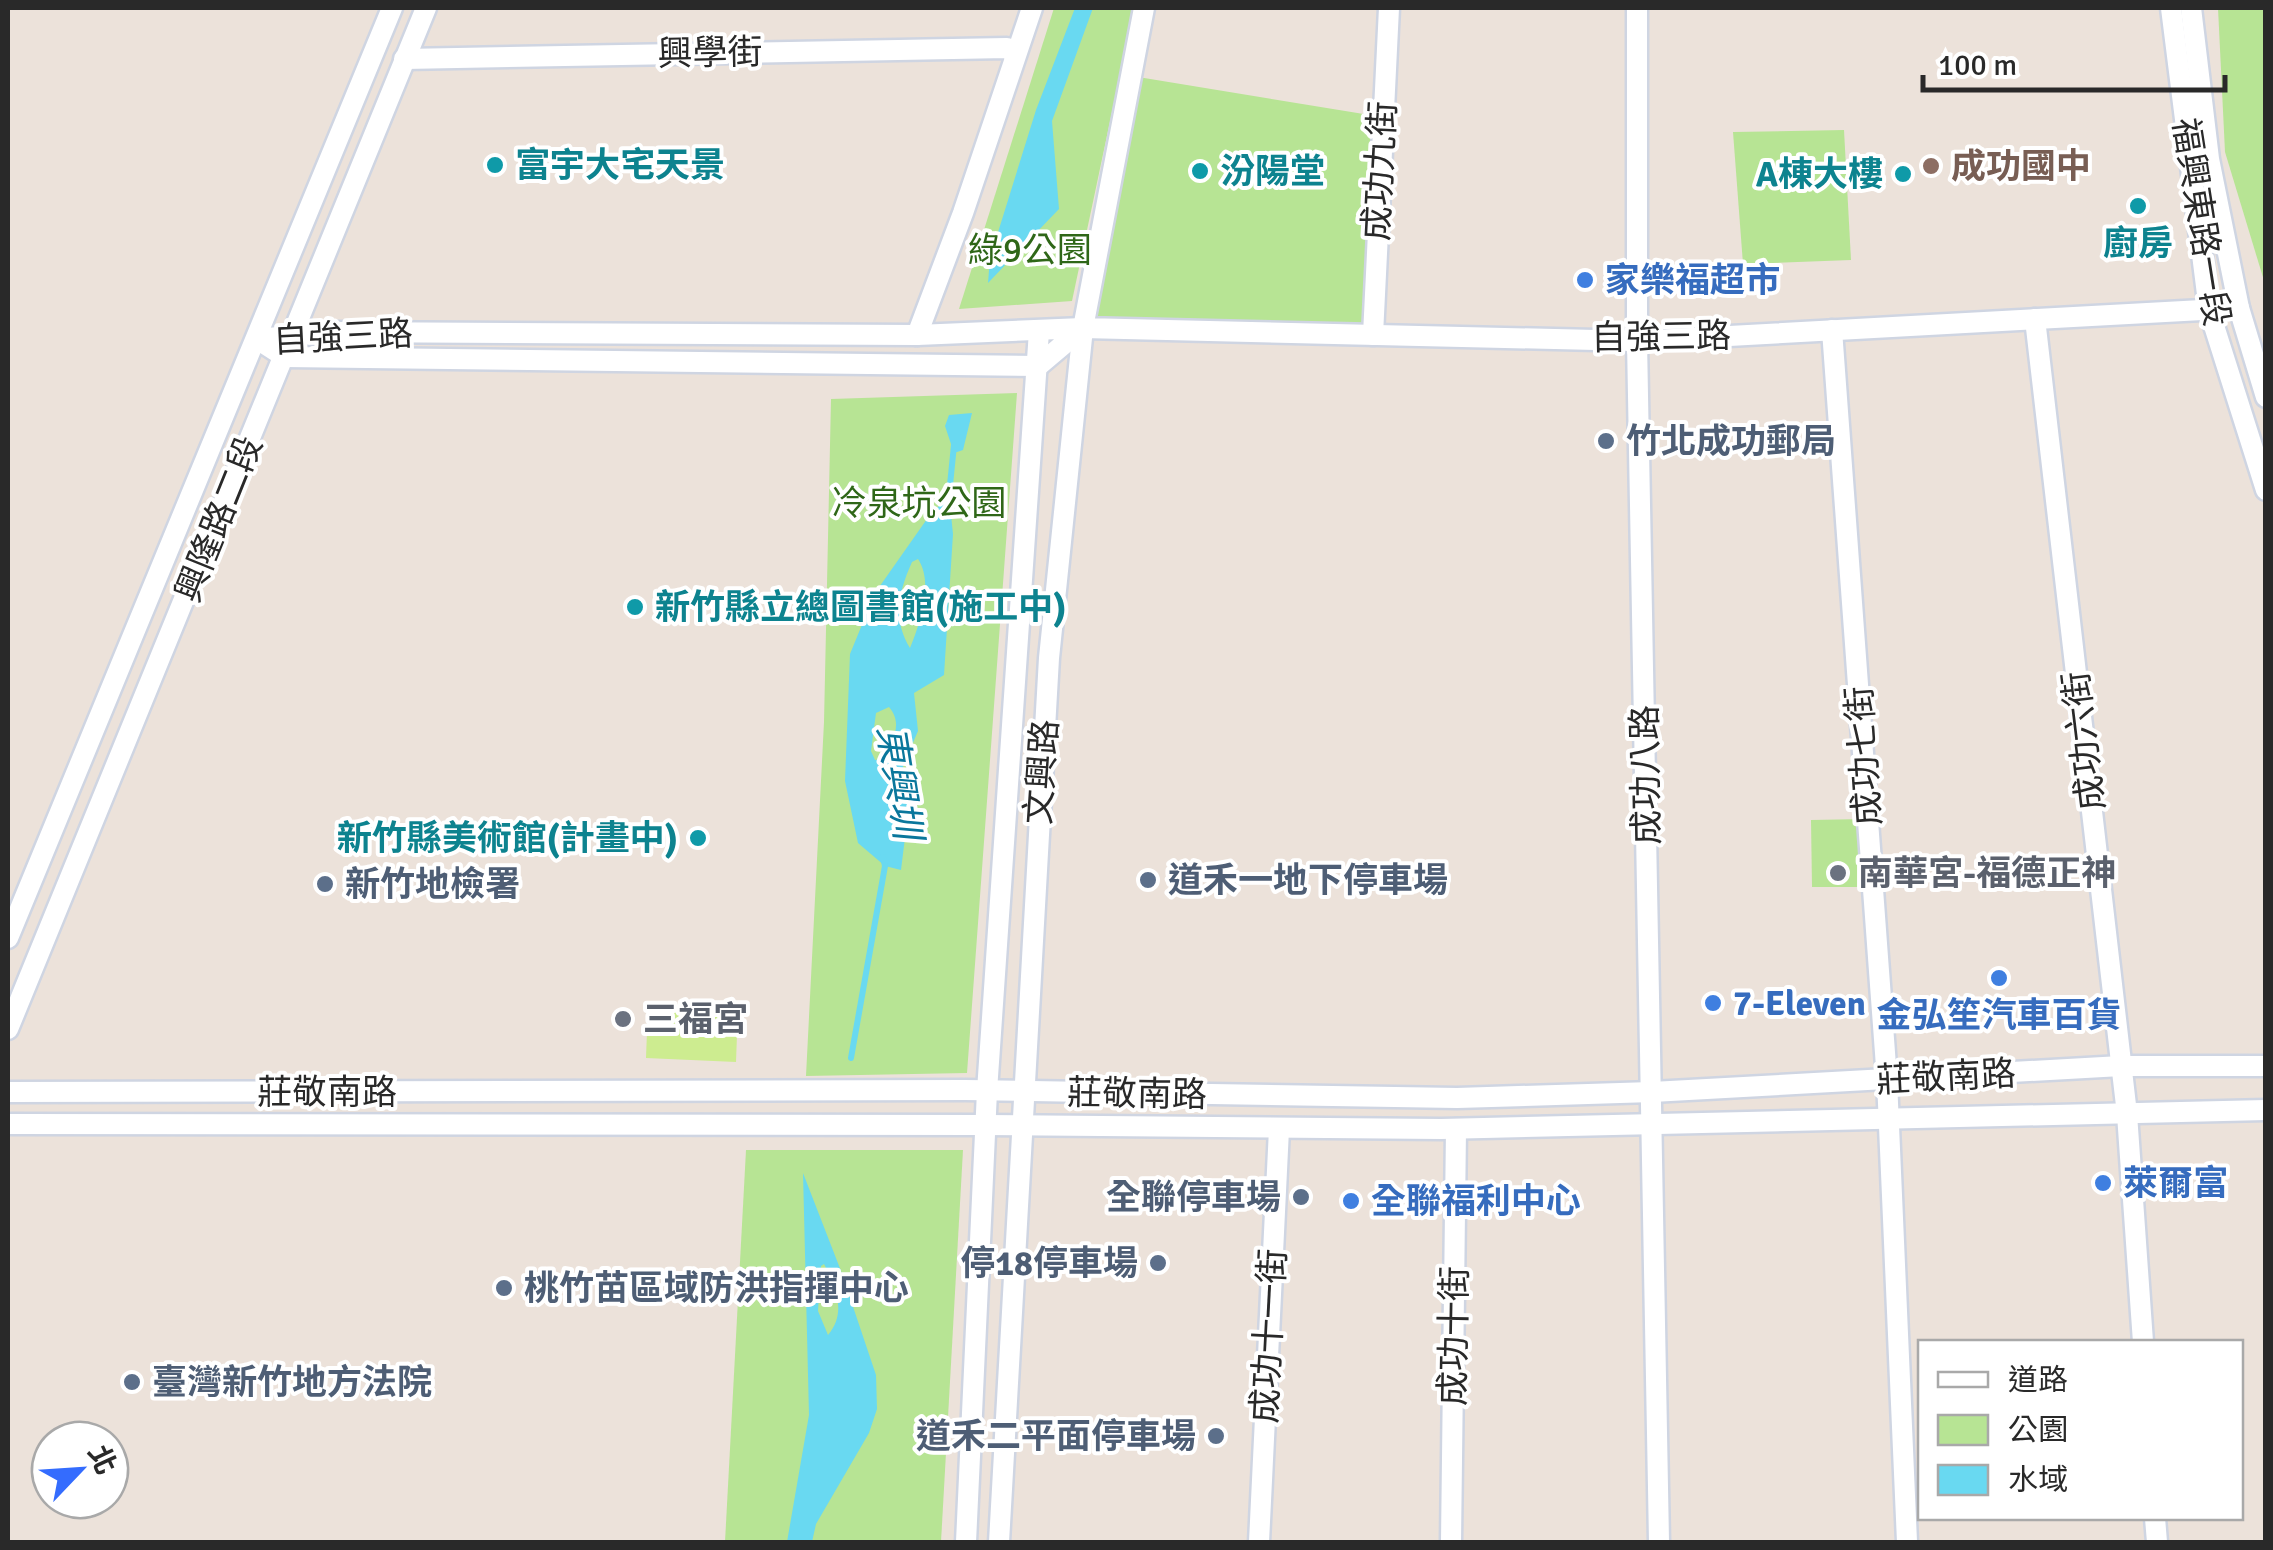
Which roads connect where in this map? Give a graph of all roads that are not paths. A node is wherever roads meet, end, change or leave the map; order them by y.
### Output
1 (392, 8) edge
2 (426, 8) edge
3 (1032, 8) edge
4 (1144, 8) edge
5 (1389, 8) edge
6 (1637, 8) edge
7 (2171, 8) edge
8 (2192, 8) edge
9 (1015, 54) junction
10 (404, 60) junction
11 (2239, 308) junction
12 (2209, 310) junction
13 (2036, 319) junction
14 (1083, 328) junction
15 (1832, 330) junction
16 (1039, 331) junction
17 (294, 333) junction
18 (917, 335) junction
19 (1373, 335) junction
20 (256, 338) junction
21 (1637, 340) junction
22 (286, 357) junction
23 (1038, 366) junction
24 (2266, 397) edge
25 (2266, 490) edge
26 (8, 938) edge
27 (8, 1030) edge
28 (2121, 1066) junction
29 (2266, 1066) edge
30 (1888, 1080) junction
31 (987, 1090) junction
32 (8, 1092) edge
33 (1652, 1092) junction
34 (1022, 1093) junction
35 (2266, 1110) edge
36 (2126, 1114) junction
37 (1889, 1120) junction
38 (8, 1124) edge
39 (985, 1124) junction
40 (1020, 1126) junction
41 (1652, 1126) junction
42 (1280, 1129) junction
43 (1456, 1129) junction
44 (2143, 1340) edge
45 (966, 1542) edge
46 (999, 1542) edge
47 (1258, 1542) edge
48 (1451, 1542) edge
49 (1658, 1542) edge
50 (1908, 1542) edge

1 - 20 street, 興隆路二段
2 - 10 street, 興隆路二段
3 - 9 street
4 - 14 street, 文興路
5 - 19 street, 成功九街
6 - 21 street, 成功八路
7 - 12 street, 福興東路一段
8 - 11 street, 福興東路一段
9 - 10 street, 興學街
9 - 18 street
10 - 17 street, 興隆路二段
11 - 12 street, 自強三路
11 - 24 street, 福興東路一段
12 - 13 street, 自強三路
12 - 25 street, 福興東路一段
13 - 15 street, 自強三路
13 - 28 street, 成功六街
14 - 16 street, 自強三路
14 - 19 street, 自強三路
14 - 23 street
14 - 34 street, 文興路
15 - 21 street, 自強三路
15 - 30 street, 成功七街
16 - 18 street, 自強三路
16 - 23 street, 文興路
17 - 18 street, 自強三路
17 - 20 street, 自強三路
17 - 22 street, 興隆路二段
19 - 21 street, 自強三路
20 - 22 street, 自強三路
20 - 26 street, 興隆路二段
21 - 33 street, 成功八路
22 - 23 street, 自強三路
22 - 27 street, 興隆路二段
23 - 31 street, 文興路
28 - 29 street, 莊敬南路
28 - 30 street, 莊敬南路
28 - 36 street, 成功六街
30 - 33 street, 莊敬南路
30 - 37 street, 成功七街
31 - 32 street, 莊敬南路
31 - 34 street, 莊敬南路
31 - 39 street, 文興路
33 - 34 street, 莊敬南路
33 - 41 street, 成功八路
34 - 40 street, 文興路
35 - 36 street, 莊敬南路
36 - 37 street, 莊敬南路
36 - 44 street, 成功六街
37 - 41 street, 莊敬南路
37 - 50 street, 成功七街
38 - 39 street, 莊敬南路
39 - 40 street, 莊敬南路
39 - 45 street, 文興路
40 - 42 street, 莊敬南路
40 - 46 street, 文興路
41 - 43 street, 莊敬南路
41 - 49 street, 成功八路
42 - 43 street, 莊敬南路
42 - 47 street, 成功十一街
43 - 48 street, 成功十街

